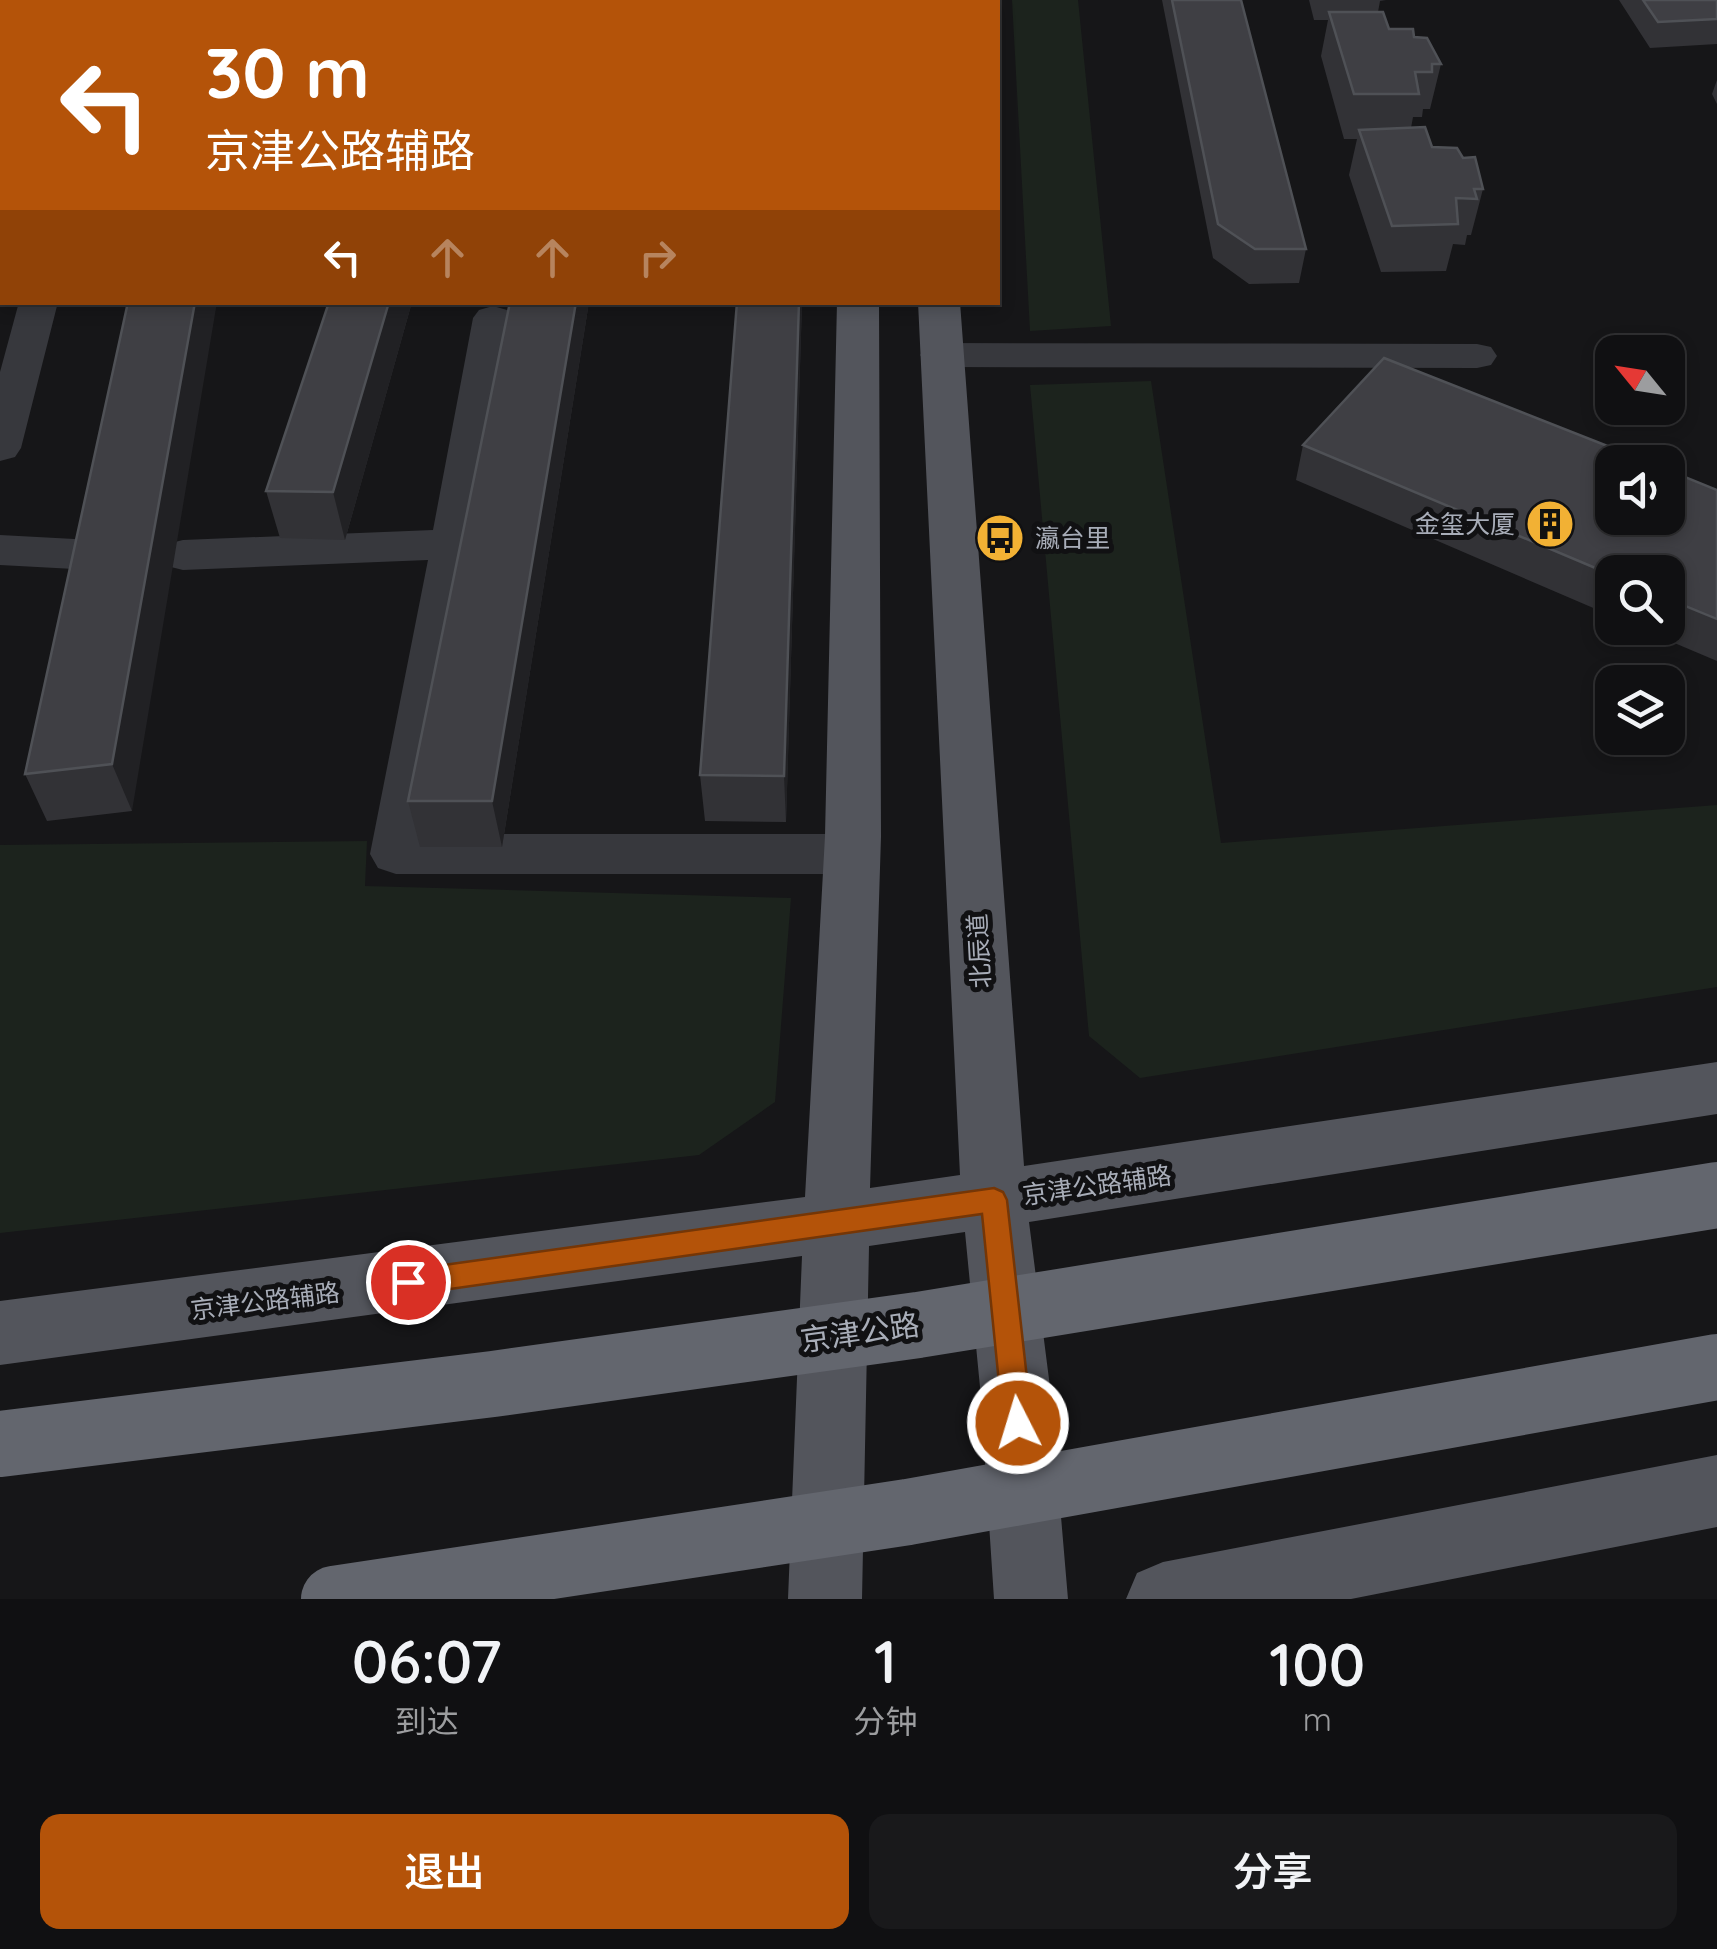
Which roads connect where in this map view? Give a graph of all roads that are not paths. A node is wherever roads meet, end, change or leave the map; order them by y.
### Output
1 (38, 305) edge
2 (858, 305) edge
3 (939, 305) edge
4 (493, 318) dead end
5 (940, 355) junction
6 (1477, 356) dead end
7 (0, 448) edge
8 (453, 544) junction
9 (0, 550) edge
10 (93, 555) edge
11 (183, 556) dead end
12 (852, 854) junction
13 (1717, 1088) edge
14 (1717, 1195) edge
15 (994, 1200) junction
16 (838, 1222) junction
17 (0, 1333) edge
18 (1717, 1367) edge
19 (0, 1444) edge
20 (1717, 1491) edge
21 (334, 1599) edge
22 (825, 1599) edge
23 (1031, 1599) edge
24 (1162, 1599) edge

1 - 7 street
2 - 12 main road
3 - 5 main road, 北辰道
4 - 8 street
5 - 6 street
5 - 15 main road, 北辰道
8 - 11 street
8 - 12 street
9 - 10 street
12 - 16 main road
13 - 15 main road, 京津公路辅路
14 - 19 highway, 京津公路, bridge
15 - 16 main road, 京津公路辅路
15 - 23 main road, 北辰道
16 - 17 main road, 京津公路辅路
16 - 22 main road
18 - 21 highway, bridge
20 - 24 main road

